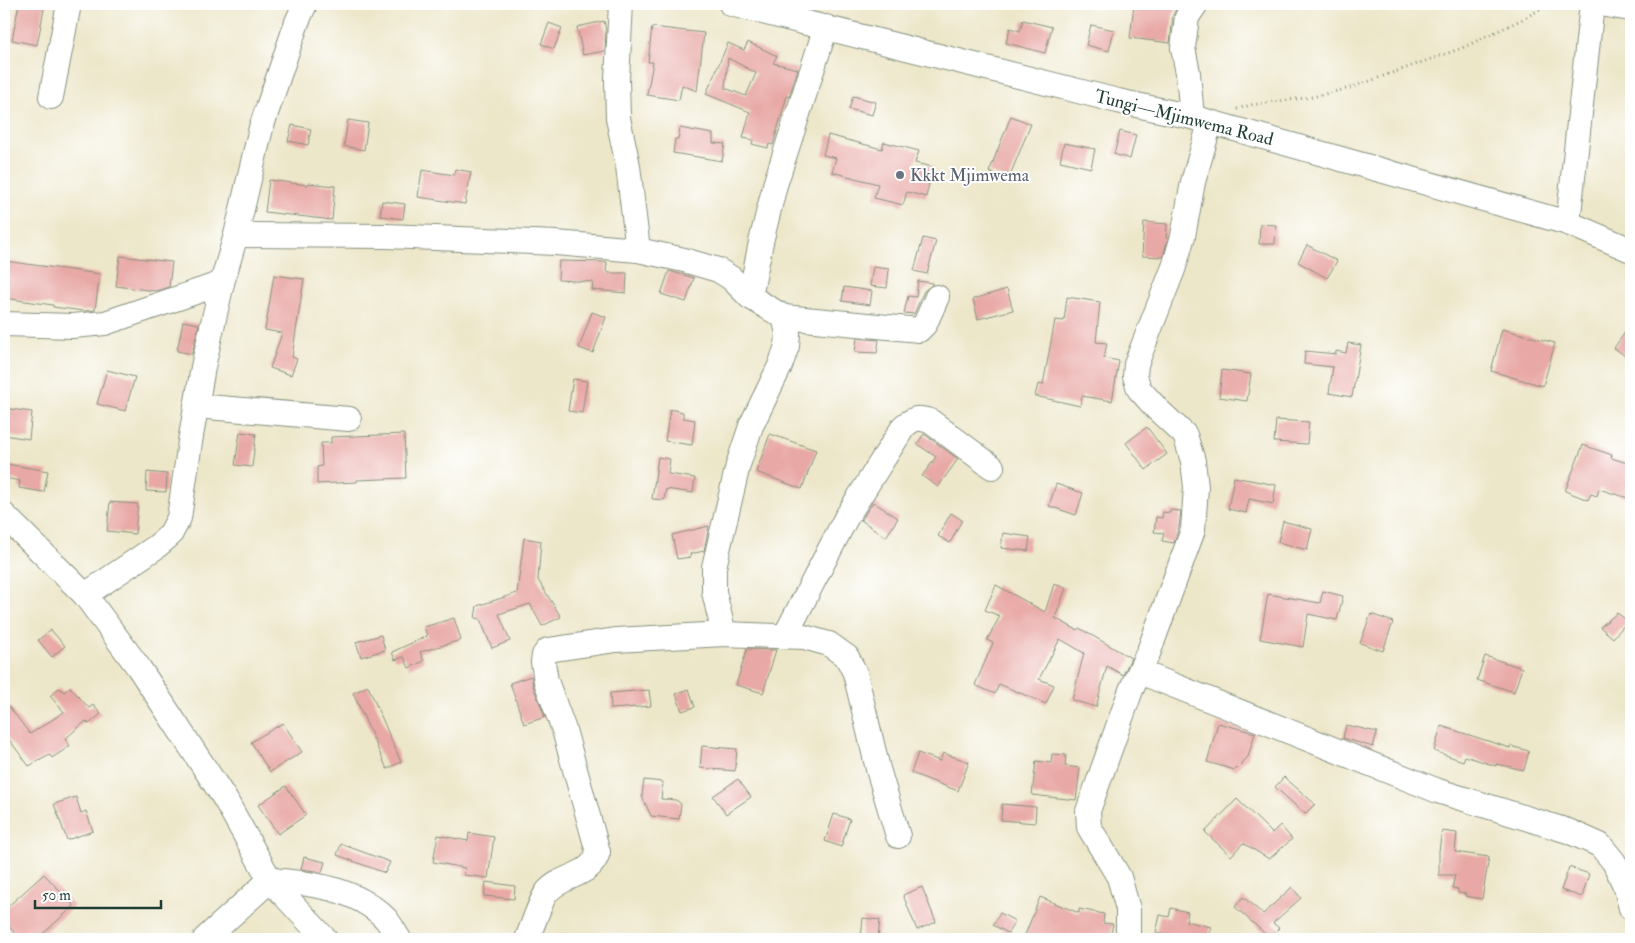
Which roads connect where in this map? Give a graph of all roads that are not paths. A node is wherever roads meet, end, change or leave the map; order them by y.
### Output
1 (69, 4) edge
2 (305, 4) edge
3 (621, 4) edge
4 (731, 4) edge
5 (1196, 4) edge
6 (1592, 4) edge
7 (1599, 4) edge
8 (1631, 9) edge
9 (826, 27) junction
10 (51, 97) dead end
11 (1201, 120) junction
12 (1568, 224) junction
13 (236, 235) junction
14 (638, 250) junction
15 (1631, 250) edge
16 (222, 283) junction
17 (750, 297) junction
18 (937, 297) dead end
19 (784, 317) junction
20 (4, 324) edge
21 (196, 406) junction
22 (349, 419) dead end
23 (992, 467) dead end
24 (4, 515) edge
25 (85, 595) junction
26 (724, 634) junction
27 (785, 636) junction
28 (1140, 672) junction
29 (898, 836) dead end
30 (270, 880) junction
31 (1631, 908) edge
32 (206, 939) edge
33 (324, 939) edge
34 (399, 939) edge
35 (527, 939) edge
36 (1128, 939) edge

1 - 10 street
2 - 13 street
3 - 14 street
4 - 9 street, Tungi—Mjimwema Road
5 - 11 street
6 - 12 street
7 - 8 street
9 - 11 street, Tungi—Mjimwema Road
9 - 17 street
11 - 12 street, Tungi—Mjimwema Road
11 - 28 street
12 - 15 street, Tungi—Mjimwema Road
13 - 14 street
13 - 16 street
14 - 17 street
16 - 20 street
16 - 21 street
17 - 19 street
18 - 19 street
19 - 26 street
21 - 22 street
21 - 25 street
23 - 27 street
24 - 25 street
25 - 30 street
26 - 27 street
26 - 35 street
27 - 29 street
28 - 31 street
28 - 36 street
30 - 32 street
30 - 33 street
30 - 34 street

